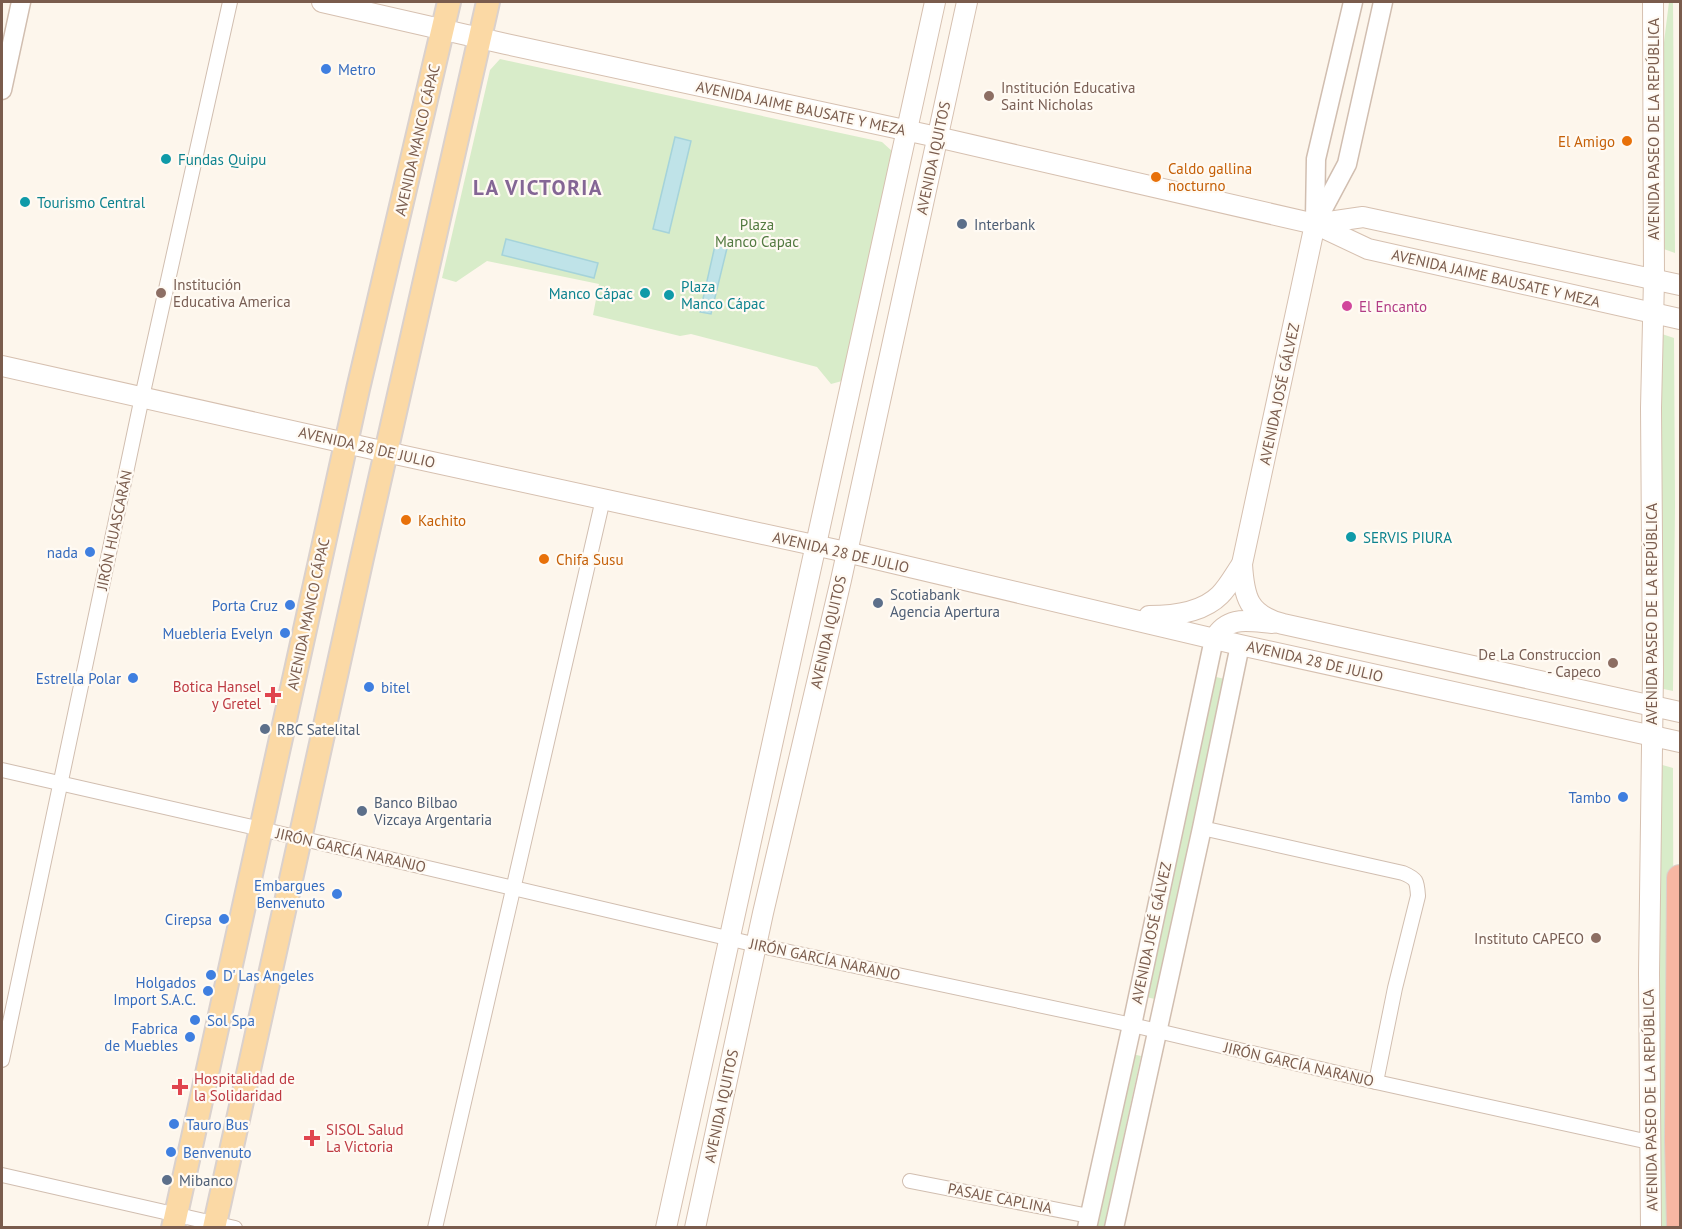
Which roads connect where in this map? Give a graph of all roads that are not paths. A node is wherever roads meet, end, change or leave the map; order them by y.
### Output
1 (21, 2) edge
2 (230, 2) edge
3 (322, 2) edge
4 (449, 2) edge
5 (488, 2) edge
6 (935, 2) edge
7 (967, 2) edge
8 (1353, 2) edge
9 (1383, 2) edge
10 (1653, 2) edge
11 (443, 30) junction
12 (480, 38) junction
13 (2, 90) edge
14 (906, 131) junction
15 (937, 137) junction
16 (1315, 224) junction
17 (1667, 282) edge
18 (1667, 316) edge
19 (2, 366) edge
20 (142, 397) junction
21 (346, 442) junction
22 (386, 452) junction
23 (603, 499) junction
24 (815, 545) junction
25 (846, 552) junction
26 (1242, 564) junction
27 (1118, 615) junction
28 (1283, 624) junction
29 (1214, 639) junction
30 (1240, 645) junction
31 (1667, 708) edge
32 (1667, 739) edge
33 (2, 770) edge
34 (61, 783) junction
35 (1202, 828) junction
36 (261, 829) junction
37 (300, 838) junction
38 (1680, 878) edge
39 (514, 888) junction
40 (730, 939) junction
41 (757, 945) junction
42 (1132, 1025) junction
43 (1156, 1031) junction
44 (2, 1060) edge
45 (1376, 1082) junction
46 (1650, 1143) junction
47 (2, 1175) edge
48 (910, 1181) dead end
49 (174, 1221) edge
50 (1088, 1222) edge
51 (221, 1226) edge
52 (435, 1227) edge
53 (666, 1227) edge
54 (694, 1227) edge
55 (1114, 1227) edge
56 (1651, 1227) edge
57 (1680, 1227) edge

1 - 13 street
2 - 20 street, JIRÓN HUASCARÁN
3 - 11 main road, AVENIDA JAIME BAUSATE Y MEZA
4 - 11 main road, AVENIDA MANCO CÁPAC
5 - 12 main road
6 - 14 main road, AVENIDA IQUITOS
7 - 15 main road, AVENIDA IQUITOS
8 - 16 street, AVENIDA JOSÉ GÁLVEZ
9 - 16 street, AVENIDA JOSÉ GÁLVEZ
10 - 17 main road, AVENIDA PASEO DE LA REPÚBLICA
11 - 12 main road, AVENIDA JAIME BAUSATE Y MEZA
11 - 21 main road, AVENIDA MANCO CÁPAC
12 - 14 main road, AVENIDA JAIME BAUSATE Y MEZA
12 - 22 main road
14 - 15 main road, AVENIDA JAIME BAUSATE Y MEZA
14 - 24 main road, AVENIDA IQUITOS
15 - 16 main road, AVENIDA JAIME BAUSATE Y MEZA
15 - 25 main road, AVENIDA IQUITOS
16 - 17 main road, AVENIDA JAIME BAUSATE Y MEZA
16 - 18 main road, AVENIDA JAIME BAUSATE Y MEZA
16 - 26 main road, AVENIDA JOSÉ GÁLVEZ
17 - 18 main road, AVENIDA PASEO DE LA REPÚBLICA
18 - 31 main road, AVENIDA PASEO DE LA REPÚBLICA
19 - 20 main road, AVENIDA 28 DE JULIO
20 - 21 main road, AVENIDA 28 DE JULIO
20 - 34 street, JIRÓN HUASCARÁN
21 - 22 main road, AVENIDA 28 DE JULIO
21 - 36 main road, AVENIDA MANCO CÁPAC
22 - 23 main road, AVENIDA 28 DE JULIO
22 - 37 main road
23 - 24 main road, AVENIDA 28 DE JULIO
23 - 39 street
24 - 25 main road, AVENIDA 28 DE JULIO
24 - 40 main road, AVENIDA IQUITOS
25 - 27 main road, AVENIDA 28 DE JULIO
25 - 41 main road, AVENIDA IQUITOS
26 - 27 main road
26 - 28 main road, AVENIDA 28 DE JULIO
27 - 29 main road, AVENIDA 28 DE JULIO
28 - 29 main road
28 - 31 main road, AVENIDA 28 DE JULIO
29 - 30 main road, AVENIDA 28 DE JULIO
29 - 42 street, AVENIDA JOSÉ GÁLVEZ
30 - 32 main road, AVENIDA 28 DE JULIO
30 - 35 street, AVENIDA JOSÉ GÁLVEZ
31 - 32 main road, AVENIDA PASEO DE LA REPÚBLICA
32 - 46 main road, AVENIDA PASEO DE LA REPÚBLICA
33 - 34 street, JIRÓN GARCÍA NARANJO
34 - 36 street, JIRÓN GARCÍA NARANJO
34 - 44 street, JIRÓN HUASCARÁN
35 - 43 street, AVENIDA JOSÉ GÁLVEZ
35 - 45 street
36 - 37 street, JIRÓN GARCÍA NARANJO
36 - 49 main road, AVENIDA MANCO CÁPAC
37 - 39 street, JIRÓN GARCÍA NARANJO
37 - 51 main road
38 - 57 highway
39 - 40 street, JIRÓN GARCÍA NARANJO
39 - 52 street
40 - 41 street, JIRÓN GARCÍA NARANJO
40 - 53 main road, AVENIDA IQUITOS
41 - 42 street, JIRÓN GARCÍA NARANJO
41 - 54 main road, AVENIDA IQUITOS
42 - 43 street, JIRÓN GARCÍA NARANJO
42 - 50 street, AVENIDA JOSÉ GÁLVEZ
43 - 45 street, JIRÓN GARCÍA NARANJO
43 - 55 street, AVENIDA JOSÉ GÁLVEZ
45 - 46 street, JIRÓN GARCÍA NARANJO
46 - 56 main road, AVENIDA PASEO DE LA REPÚBLICA
47 - 49 street
48 - 50 street, PASAJE CAPLINA
49 - 51 street

